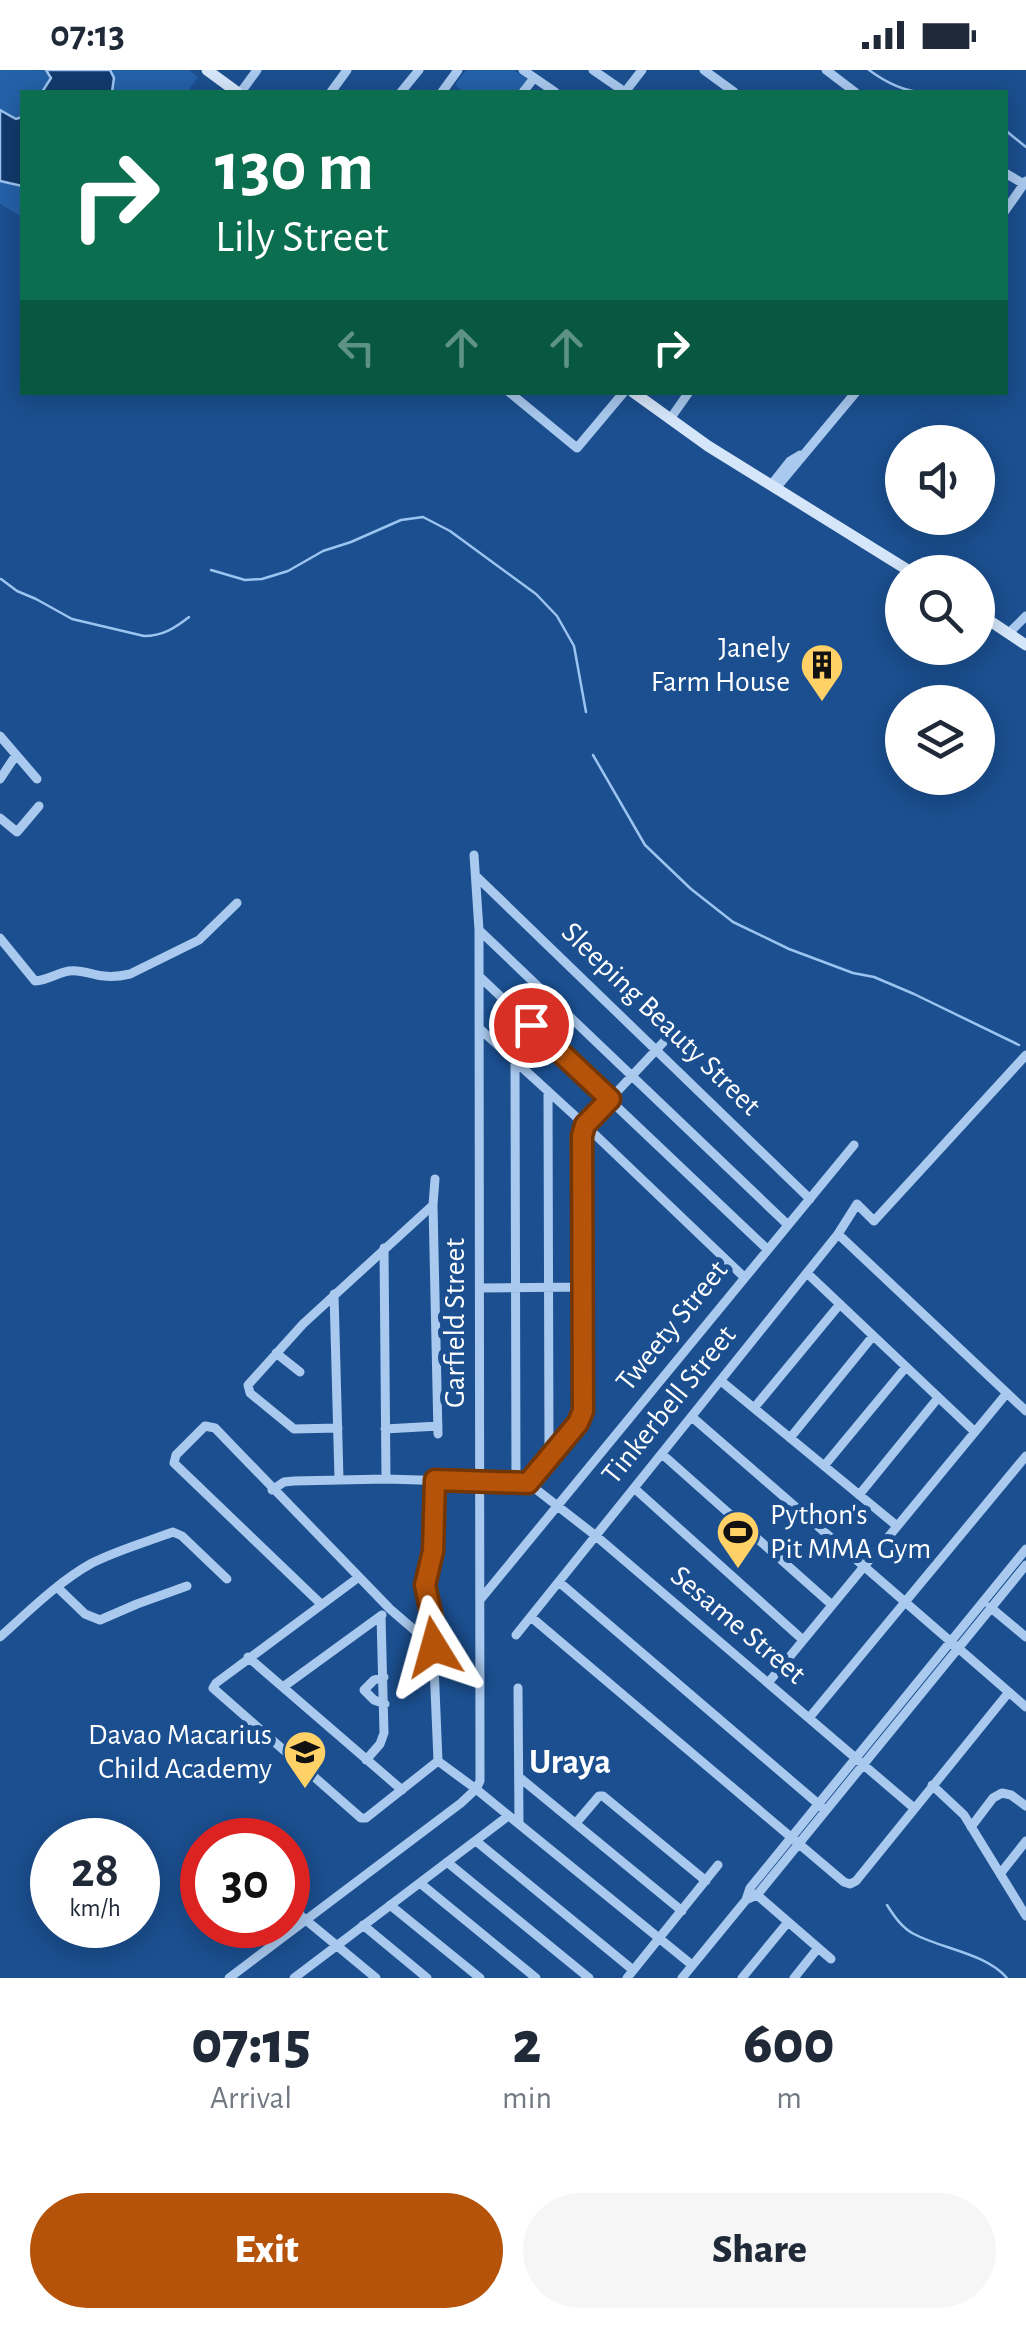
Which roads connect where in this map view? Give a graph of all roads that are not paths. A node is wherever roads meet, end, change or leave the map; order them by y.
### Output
1 (208, 70) edge
2 (257, 70) edge
3 (458, 70) edge
4 (522, 70) edge
5 (593, 70) edge
6 (642, 70) edge
7 (704, 70) edge
8 (826, 70) edge
9 (222, 74) edge
10 (534, 78) junction
11 (241, 90) edge
12 (449, 90) edge
13 (525, 90) edge
14 (552, 90) edge
15 (622, 90) edge
16 (627, 90) edge
17 (731, 90) edge
18 (852, 90) edge
19 (1025, 182) edge
20 (1008, 207) edge
21 (513, 395) edge
22 (621, 395) edge
23 (637, 395) edge
24 (687, 395) edge
25 (853, 395) edge
26 (670, 419) junction
27 (774, 487) junction
28 (885, 556) edge
29 (1026, 616) edge
30 (995, 624) edge
31 (1008, 633) junction
32 (1026, 645) edge
33 (0, 736) edge
34 (16, 755) junction
35 (0, 778) edge
36 (37, 779) dead end
37 (39, 806) dead end
38 (0, 818) edge
39 (474, 855) dead end
40 (476, 876) junction
41 (237, 903) dead end
42 (478, 930) junction
43 (0, 938) edge
44 (478, 976) junction
45 (478, 1028) junction
46 (672, 1033) dead end
47 (657, 1049) junction
48 (1026, 1056) edge
49 (515, 1062) junction
50 (632, 1076) junction
51 (548, 1091) junction
52 (610, 1099) junction
53 (585, 1125) junction
54 (854, 1146) dead end
55 (435, 1179) dead end
56 (810, 1199) junction
57 (433, 1205) junction
58 (788, 1225) junction
59 (838, 1234) junction
60 (384, 1248) junction
61 (767, 1249) junction
62 (807, 1273) junction
63 (744, 1277) junction
64 (583, 1287) junction
65 (480, 1288) junction
66 (516, 1288) junction
67 (548, 1288) junction
68 (334, 1294) junction
69 (840, 1304) junction
70 (874, 1336) junction
71 (276, 1353) junction
72 (906, 1367) junction
73 (300, 1372) dead end
74 (721, 1380) junction
75 (1008, 1393) junction
76 (938, 1398) junction
77 (754, 1408) junction
78 (1026, 1411) edge
79 (692, 1416) junction
80 (338, 1428) junction
81 (385, 1429) junction
82 (975, 1432) junction
83 (790, 1438) junction
84 (662, 1454) junction
85 (1026, 1456) edge
86 (549, 1458) junction
87 (824, 1466) junction
88 (386, 1478) junction
89 (339, 1480) junction
90 (435, 1480) junction
91 (481, 1482) junction
92 (516, 1483) junction
93 (528, 1483) junction
94 (634, 1488) junction
95 (272, 1490) junction
96 (859, 1494) junction
97 (557, 1506) junction
98 (897, 1526) junction
99 (596, 1536) junction
100 (1026, 1550) edge
101 (1026, 1565) edge
102 (864, 1566) junction
103 (359, 1577) junction
104 (228, 1579) dead end
105 (559, 1582) junction
106 (187, 1586) dead end
107 (57, 1587) junction
108 (480, 1600) junction
109 (906, 1602) junction
110 (320, 1604) junction
111 (832, 1605) junction
112 (987, 1605) junction
113 (390, 1608) junction
114 (381, 1616) junction
115 (531, 1616) junction
116 (516, 1636) dead end
117 (1026, 1637) edge
118 (0, 1638) edge
119 (803, 1640) junction
120 (954, 1645) junction
121 (434, 1647) junction
122 (248, 1657) junction
123 (384, 1677) junction
124 (768, 1683) junction
125 (283, 1687) junction
126 (518, 1688) dead end
127 (1009, 1692) junction
128 (385, 1704) junction
129 (1026, 1707) edge
130 (809, 1718) junction
131 (366, 1760) junction
132 (438, 1761) junction
133 (860, 1761) junction
134 (519, 1777) junction
135 (932, 1785) junction
136 (476, 1789) junction
137 (402, 1790) junction
138 (1026, 1806) edge
139 (822, 1807) junction
140 (914, 1808) junction
141 (508, 1816) junction
142 (576, 1823) junction
143 (518, 1824) junction
144 (971, 1827) junction
145 (476, 1840) junction
146 (795, 1841) junction
147 (1026, 1841) edge
148 (447, 1862) junction
149 (718, 1866) dead end
150 (1000, 1874) junction
151 (706, 1881) junction
152 (420, 1883) junction
153 (753, 1892) junction
154 (390, 1905) junction
155 (682, 1911) junction
156 (1026, 1916) edge
157 (310, 1917) edge
158 (788, 1922) junction
159 (310, 1923) edge
160 (363, 1926) junction
161 (659, 1938) junction
162 (337, 1946) junction
163 (269, 1948) edge
164 (818, 1948) junction
165 (831, 1959) dead end
166 (692, 1966) junction
167 (306, 1969) junction
168 (630, 1974) edge
169 (229, 1978) edge
170 (294, 1978) edge
171 (317, 1978) edge
172 (376, 1978) edge
173 (427, 1978) edge
174 (480, 1978) edge
175 (536, 1978) edge
176 (589, 1978) edge
177 (682, 1978) edge
178 (742, 1978) edge
179 (794, 1978) edge

1 - 9 street
2 - 11 street
3 - 12 street
4 - 10 street
5 - 15 street
6 - 16 street
7 - 17 street
8 - 18 street
10 - 13 street
10 - 14 street
19 - 20 street
21 - 22 street
23 - 26 street
24 - 26 street
25 - 27 street
26 - 27 street
27 - 28 street
29 - 31 street
30 - 31 street
31 - 32 street
33 - 34 street
34 - 35 street
34 - 36 street
37 - 38 street
39 - 40 street, Garfield Street
40 - 42 street, Garfield Street
40 - 47 street, Sleeping Beauty Street
41 - 43 street
42 - 44 street, Garfield Street
42 - 50 street
44 - 45 street, Garfield Street
44 - 52 street
45 - 49 street
45 - 65 street, Garfield Street
46 - 47 street
47 - 50 street
47 - 56 street, Sleeping Beauty Street
48 - 59 street, Tinkerbell Street
49 - 51 street
49 - 66 street
50 - 52 street
50 - 58 street
51 - 53 street
51 - 67 street
52 - 53 street
52 - 61 street
53 - 63 street
53 - 64 street
54 - 56 street, Tweety Street
55 - 57 street
56 - 58 street, Tweety Street
57 - 60 street
57 - 81 street
58 - 61 street, Tweety Street
59 - 62 street, Tinkerbell Street
59 - 75 street
60 - 68 street
60 - 81 street
61 - 63 street, Tweety Street
62 - 69 street
62 - 74 street, Tinkerbell Street
63 - 97 street, Tweety Street
64 - 67 street
64 - 86 street
65 - 66 street
65 - 91 street, Garfield Street
66 - 67 street
66 - 92 street
67 - 86 street
68 - 71 street
68 - 80 street
69 - 70 street
69 - 77 street
70 - 72 street
70 - 83 street
71 - 73 street
71 - 80 street
72 - 76 street
72 - 87 street
74 - 77 street
74 - 79 street, Tinkerbell Street
75 - 78 street
75 - 82 street
76 - 82 street
76 - 96 street
77 - 83 street
79 - 84 street, Tinkerbell Street
79 - 102 street
80 - 89 street
81 - 88 street
82 - 98 street
83 - 87 street
84 - 94 street, Tinkerbell Street
84 - 111 street
85 - 109 street
86 - 93 street
87 - 96 street
88 - 89 street
88 - 90 street
89 - 95 street
90 - 91 street
90 - 121 street
91 - 92 street
91 - 108 street, Garfield Street
92 - 93 street
93 - 97 street, Sesame Street
94 - 99 street, Tinkerbell Street
94 - 119 street
95 - 103 street
95 - 110 street
96 - 98 street
97 - 99 street, Sesame Street
97 - 108 street, Tweety Street
98 - 102 street
99 - 105 street, Tinkerbell Street
99 - 124 street, Sesame Street
100 - 112 street
101 - 112 street
102 - 109 street
102 - 111 street
103 - 110 street
103 - 113 street
104 - 107 street
105 - 115 street, Tinkerbell Street
105 - 139 street
106 - 107 street
107 - 118 street
108 - 136 street, Garfield Street
109 - 120 street
109 - 130 street
110 - 122 street
111 - 119 street
112 - 117 street
112 - 120 street
113 - 114 street
113 - 121 street
114 - 123 street
114 - 125 street
115 - 116 street, Tinkerbell Street
115 - 146 street
119 - 124 street
120 - 127 street
120 - 133 street
121 - 132 street
122 - 125 street
122 - 137 street
123 - 128 street
123 - 128 street
124 - 130 street, Sesame Street
125 - 131 street
126 - 134 street
127 - 129 street
127 - 135 street
128 - 131 street
130 - 133 street, Sesame Street
131 - 137 street
132 - 136 street
132 - 137 street
133 - 139 street
133 - 140 street, Sesame Street
134 - 142 street
134 - 143 street
135 - 140 street
135 - 144 street
136 - 141 street
136 - 157 street
138 - 144 street
139 - 146 street
140 - 146 street
141 - 143 street
141 - 145 street
142 - 151 street
142 - 155 street
143 - 161 street
144 - 150 street
145 - 148 street
145 - 168 street
146 - 153 street
147 - 150 street
148 - 152 street
148 - 176 street
149 - 151 street
150 - 156 street
151 - 155 street
152 - 154 street
152 - 175 street
153 - 158 street
153 - 166 street
154 - 160 street
154 - 174 street
155 - 161 street
158 - 164 street
158 - 178 street
159 - 162 street
160 - 162 street
160 - 173 street
161 - 166 street
161 - 168 street
162 - 167 street
162 - 172 street
163 - 169 street
164 - 165 street
164 - 179 street
166 - 177 street
167 - 170 street
167 - 171 street

